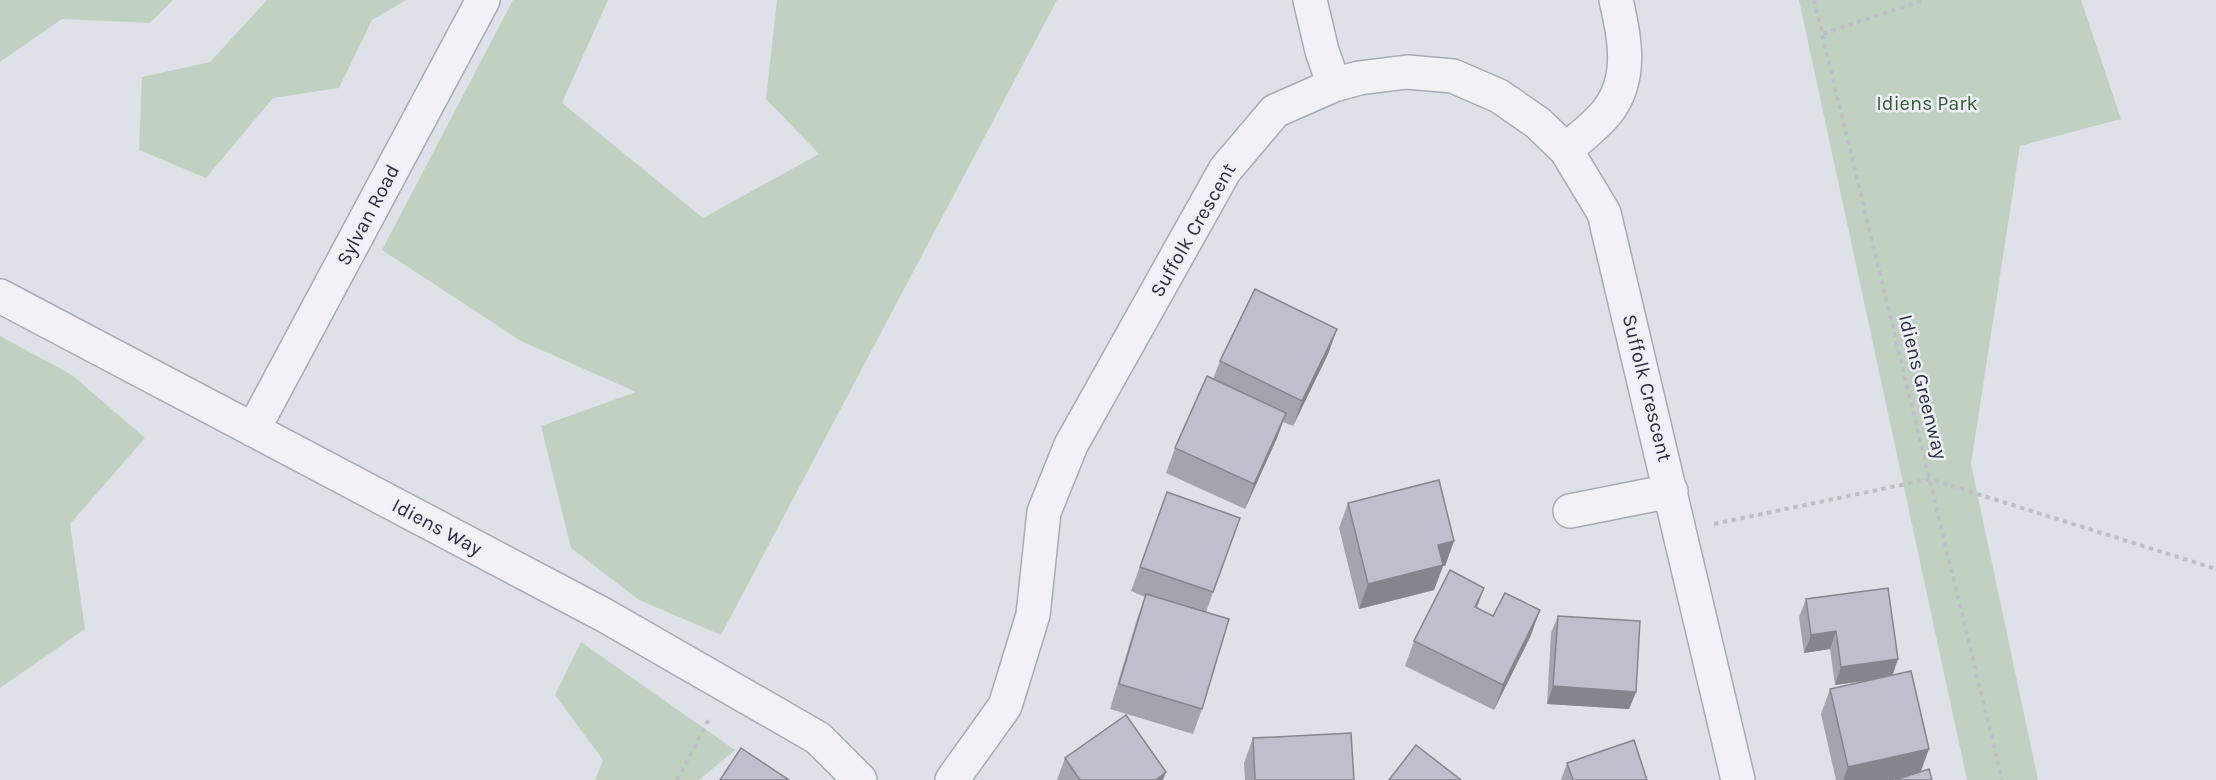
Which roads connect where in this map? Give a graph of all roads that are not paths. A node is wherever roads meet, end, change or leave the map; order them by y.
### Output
1 (483, 0) edge
2 (1311, 0) edge
3 (1616, 0) edge
4 (1334, 85) junction
5 (1566, 150) junction
6 (0, 296) edge
7 (253, 430) junction
8 (1671, 491) junction
9 (1570, 511) dead end
10 (860, 780) edge
11 (952, 780) edge
12 (1738, 780) edge

1 - 7 street, Sylvan Road
2 - 4 street
3 - 5 street
4 - 5 street, Suffolk Crescent
4 - 11 street, Suffolk Crescent
5 - 8 street, Suffolk Crescent
6 - 7 street, Idiens Way
7 - 10 street, Idiens Way
8 - 9 street
8 - 12 street, Suffolk Crescent

